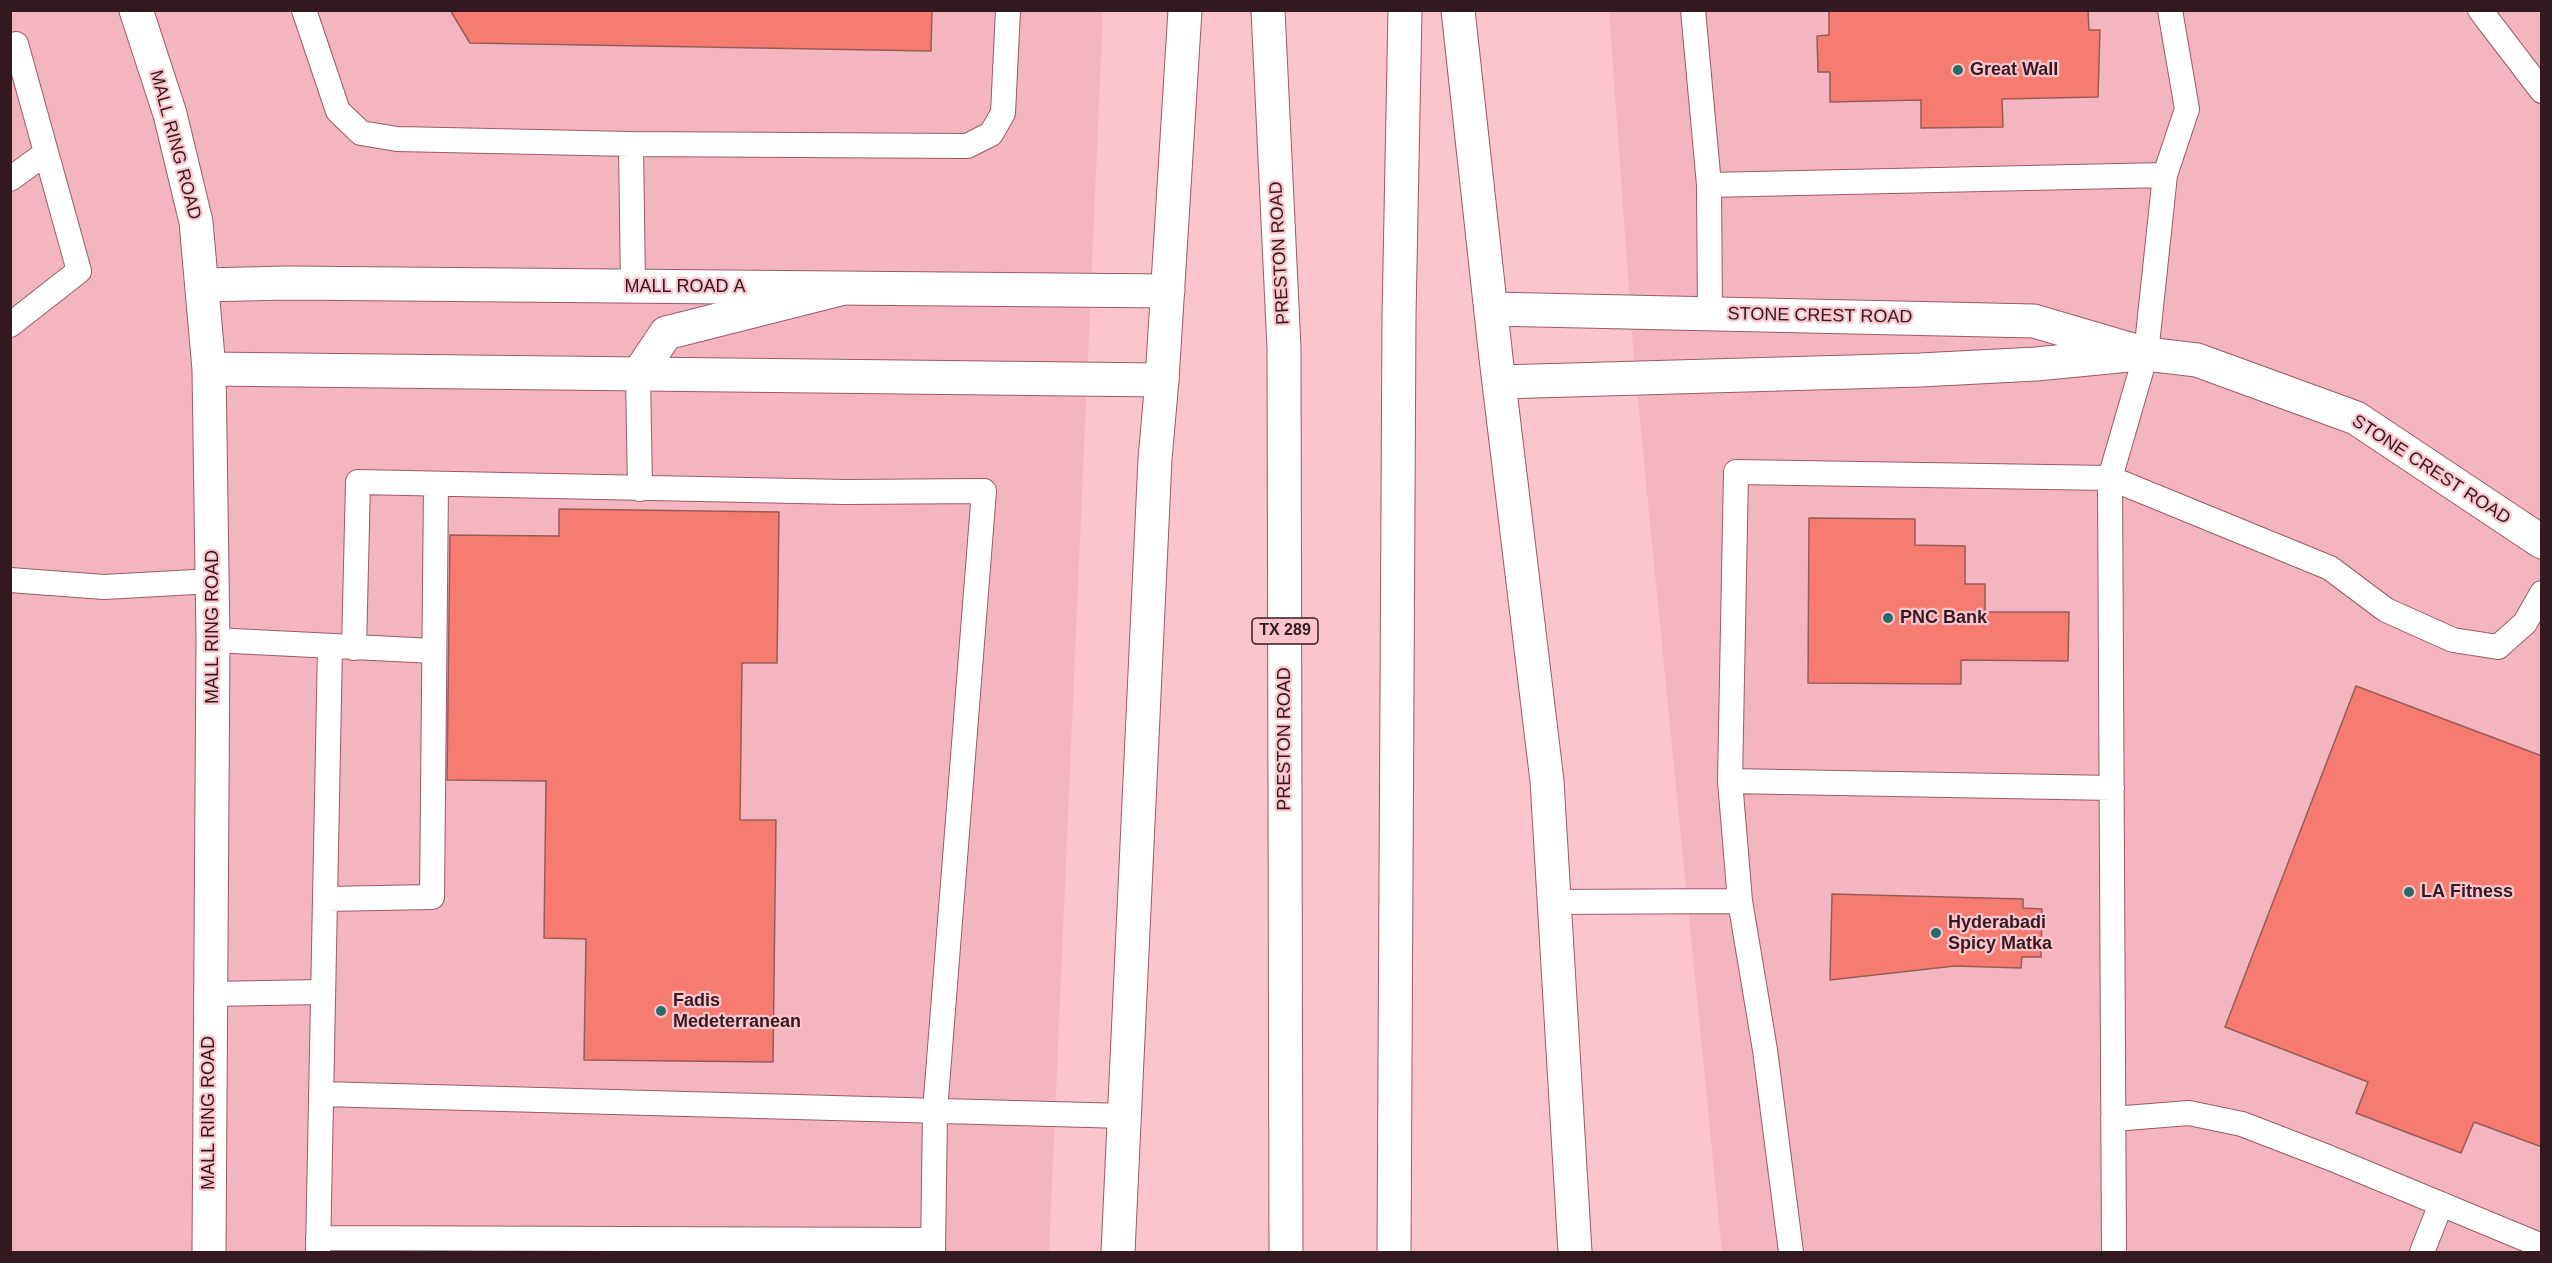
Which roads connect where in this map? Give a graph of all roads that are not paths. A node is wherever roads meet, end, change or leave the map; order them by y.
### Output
1 (136, 10) edge
2 (303, 10) edge
3 (1008, 10) edge
4 (1185, 10) edge
5 (1268, 10) edge
6 (1405, 10) edge
7 (1458, 10) edge
8 (1693, 10) edge
9 (2170, 10) edge
10 (2480, 10) edge
11 (13, 46) edge
12 (2541, 91) edge
13 (631, 144) junction
14 (46, 153) junction
15 (2165, 175) junction
16 (10, 179) edge
17 (1709, 185) junction
18 (203, 285) junction
19 (633, 287) junction
20 (840, 289) junction
21 (1168, 291) junction
22 (1491, 309) junction
23 (1710, 314) junction
24 (10, 325) edge
25 (2146, 354) junction
26 (209, 369) junction
27 (638, 375) junction
28 (1162, 380) junction
29 (1500, 382) junction
30 (2110, 477) junction
31 (435, 484) junction
32 (640, 489) junction
33 (2541, 542) edge
34 (10, 580) edge
35 (213, 581) junction
36 (2541, 593) edge
37 (213, 640) junction
38 (330, 647) junction
39 (354, 648) junction
40 (434, 651) junction
41 (1730, 782) junction
42 (2112, 788) junction
43 (325, 899) junction
44 (1740, 901) junction
45 (1554, 902) junction
46 (323, 992) junction
47 (210, 994) junction
48 (321, 1094) junction
49 (935, 1111) junction
50 (1125, 1116) junction
51 (2113, 1119) junction
52 (2441, 1204) junction
53 (318, 1245) edge
54 (933, 1246) edge
55 (2541, 1246) edge
56 (208, 1252) edge
57 (1118, 1252) edge
58 (1286, 1252) edge
59 (1394, 1252) edge
60 (1575, 1252) edge
61 (1791, 1252) edge
62 (2114, 1252) edge
63 (2422, 1252) edge

1 - 18 street, MALL RING ROAD
2 - 13 lane
3 - 13 lane
4 - 21 street
5 - 58 street, PRESTON ROAD / TX 289
6 - 59 street
7 - 22 street
8 - 17 lane
9 - 15 lane
10 - 12 lane
11 - 14 lane
13 - 19 lane
14 - 16 lane
14 - 24 lane
15 - 17 lane
15 - 25 lane
17 - 23 lane
18 - 19 street, MALL ROAD A
18 - 26 street, MALL RING ROAD
19 - 20 street, MALL ROAD A
20 - 21 street, MALL ROAD A
20 - 27 street
21 - 28 street
22 - 23 street, STONE CREST ROAD
22 - 29 street
23 - 25 street, STONE CREST ROAD
25 - 29 street, STONE CREST ROAD
25 - 30 lane
25 - 33 street, STONE CREST ROAD
26 - 27 street
26 - 35 street, MALL RING ROAD
27 - 28 street
27 - 32 lane
28 - 50 street
29 - 45 street
30 - 36 lane
30 - 41 lane
30 - 42 lane
31 - 32 lane
31 - 39 lane
31 - 40 lane
32 - 49 lane
34 - 35 lane
35 - 37 street, MALL RING ROAD
37 - 38 lane
37 - 47 street, MALL RING ROAD
38 - 39 lane
38 - 43 lane
39 - 40 lane
40 - 43 lane
41 - 42 lane
41 - 44 lane
42 - 51 lane
43 - 46 lane
44 - 45 lane
44 - 61 lane
45 - 60 street
46 - 47 lane
46 - 48 lane
47 - 56 street, MALL RING ROAD
48 - 49 lane
48 - 53 lane
49 - 50 lane
49 - 54 lane
50 - 57 street
51 - 52 lane
51 - 62 lane
52 - 55 lane
52 - 63 lane
53 - 54 lane

